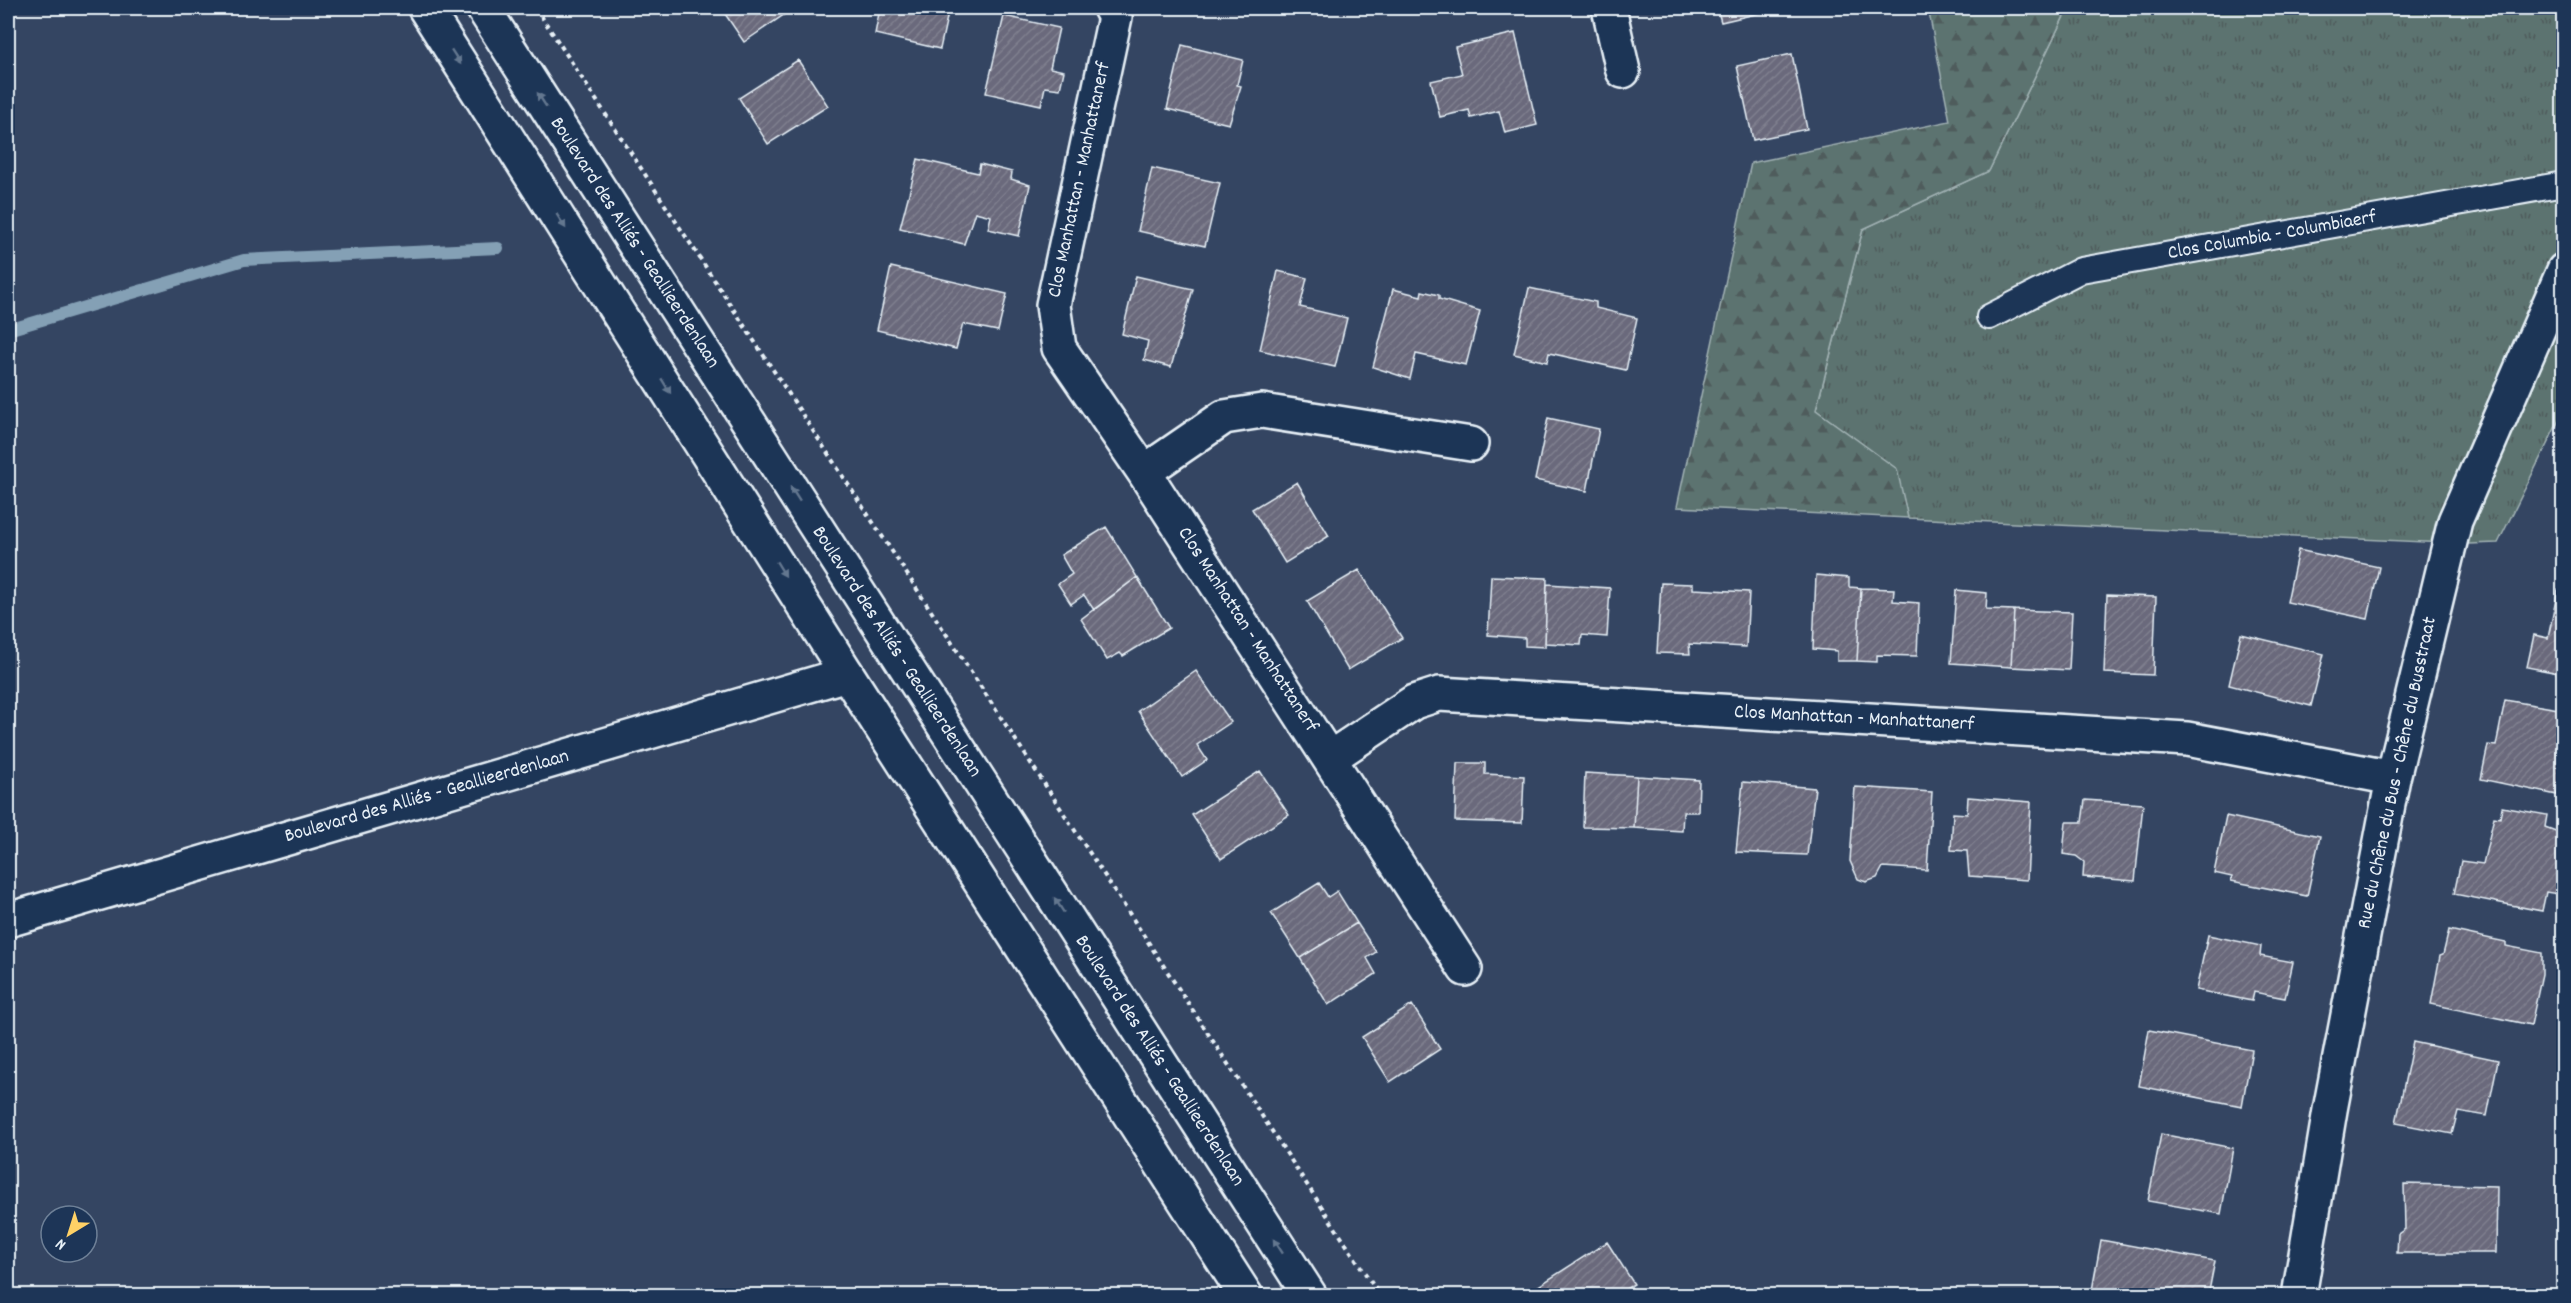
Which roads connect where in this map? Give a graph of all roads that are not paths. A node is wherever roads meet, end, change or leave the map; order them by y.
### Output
1 (425, 8) edge
2 (483, 8) edge
3 (1110, 8) edge
4 (1609, 8) edge
5 (1623, 70) dead end
6 (2564, 184) edge
7 (2564, 270) edge
8 (1989, 317) dead end
9 (1471, 444) dead end
10 (1144, 472) junction
11 (847, 674) junction
12 (1330, 758) junction
13 (2393, 778) junction
14 (8, 920) edge
15 (1465, 969) dead end
16 (1246, 1296) edge
17 (1310, 1296) edge
18 (2299, 1296) edge

1 -> 11 main road
17 -> 2 main road, Boulevard des Alliés - Geallieerdenlaan
3 - 10 main road, Clos Manhattan - Manhattanerf
4 - 5 main road
6 - 8 lane, Clos Columbia - Columbiaerf
7 - 13 main road, Rue du Chêne du Bus - Chêne du Busstraat
9 - 10 main road
10 - 12 main road, Clos Manhattan - Manhattanerf
11 - 14 main road, Boulevard des Alliés - Geallieerdenlaan
11 - 16 main road
12 - 13 main road, Clos Manhattan - Manhattanerf
12 - 15 main road, Clos Manhattan - Manhattanerf
13 - 18 main road, Rue du Chêne du Bus - Chêne du Busstraat

